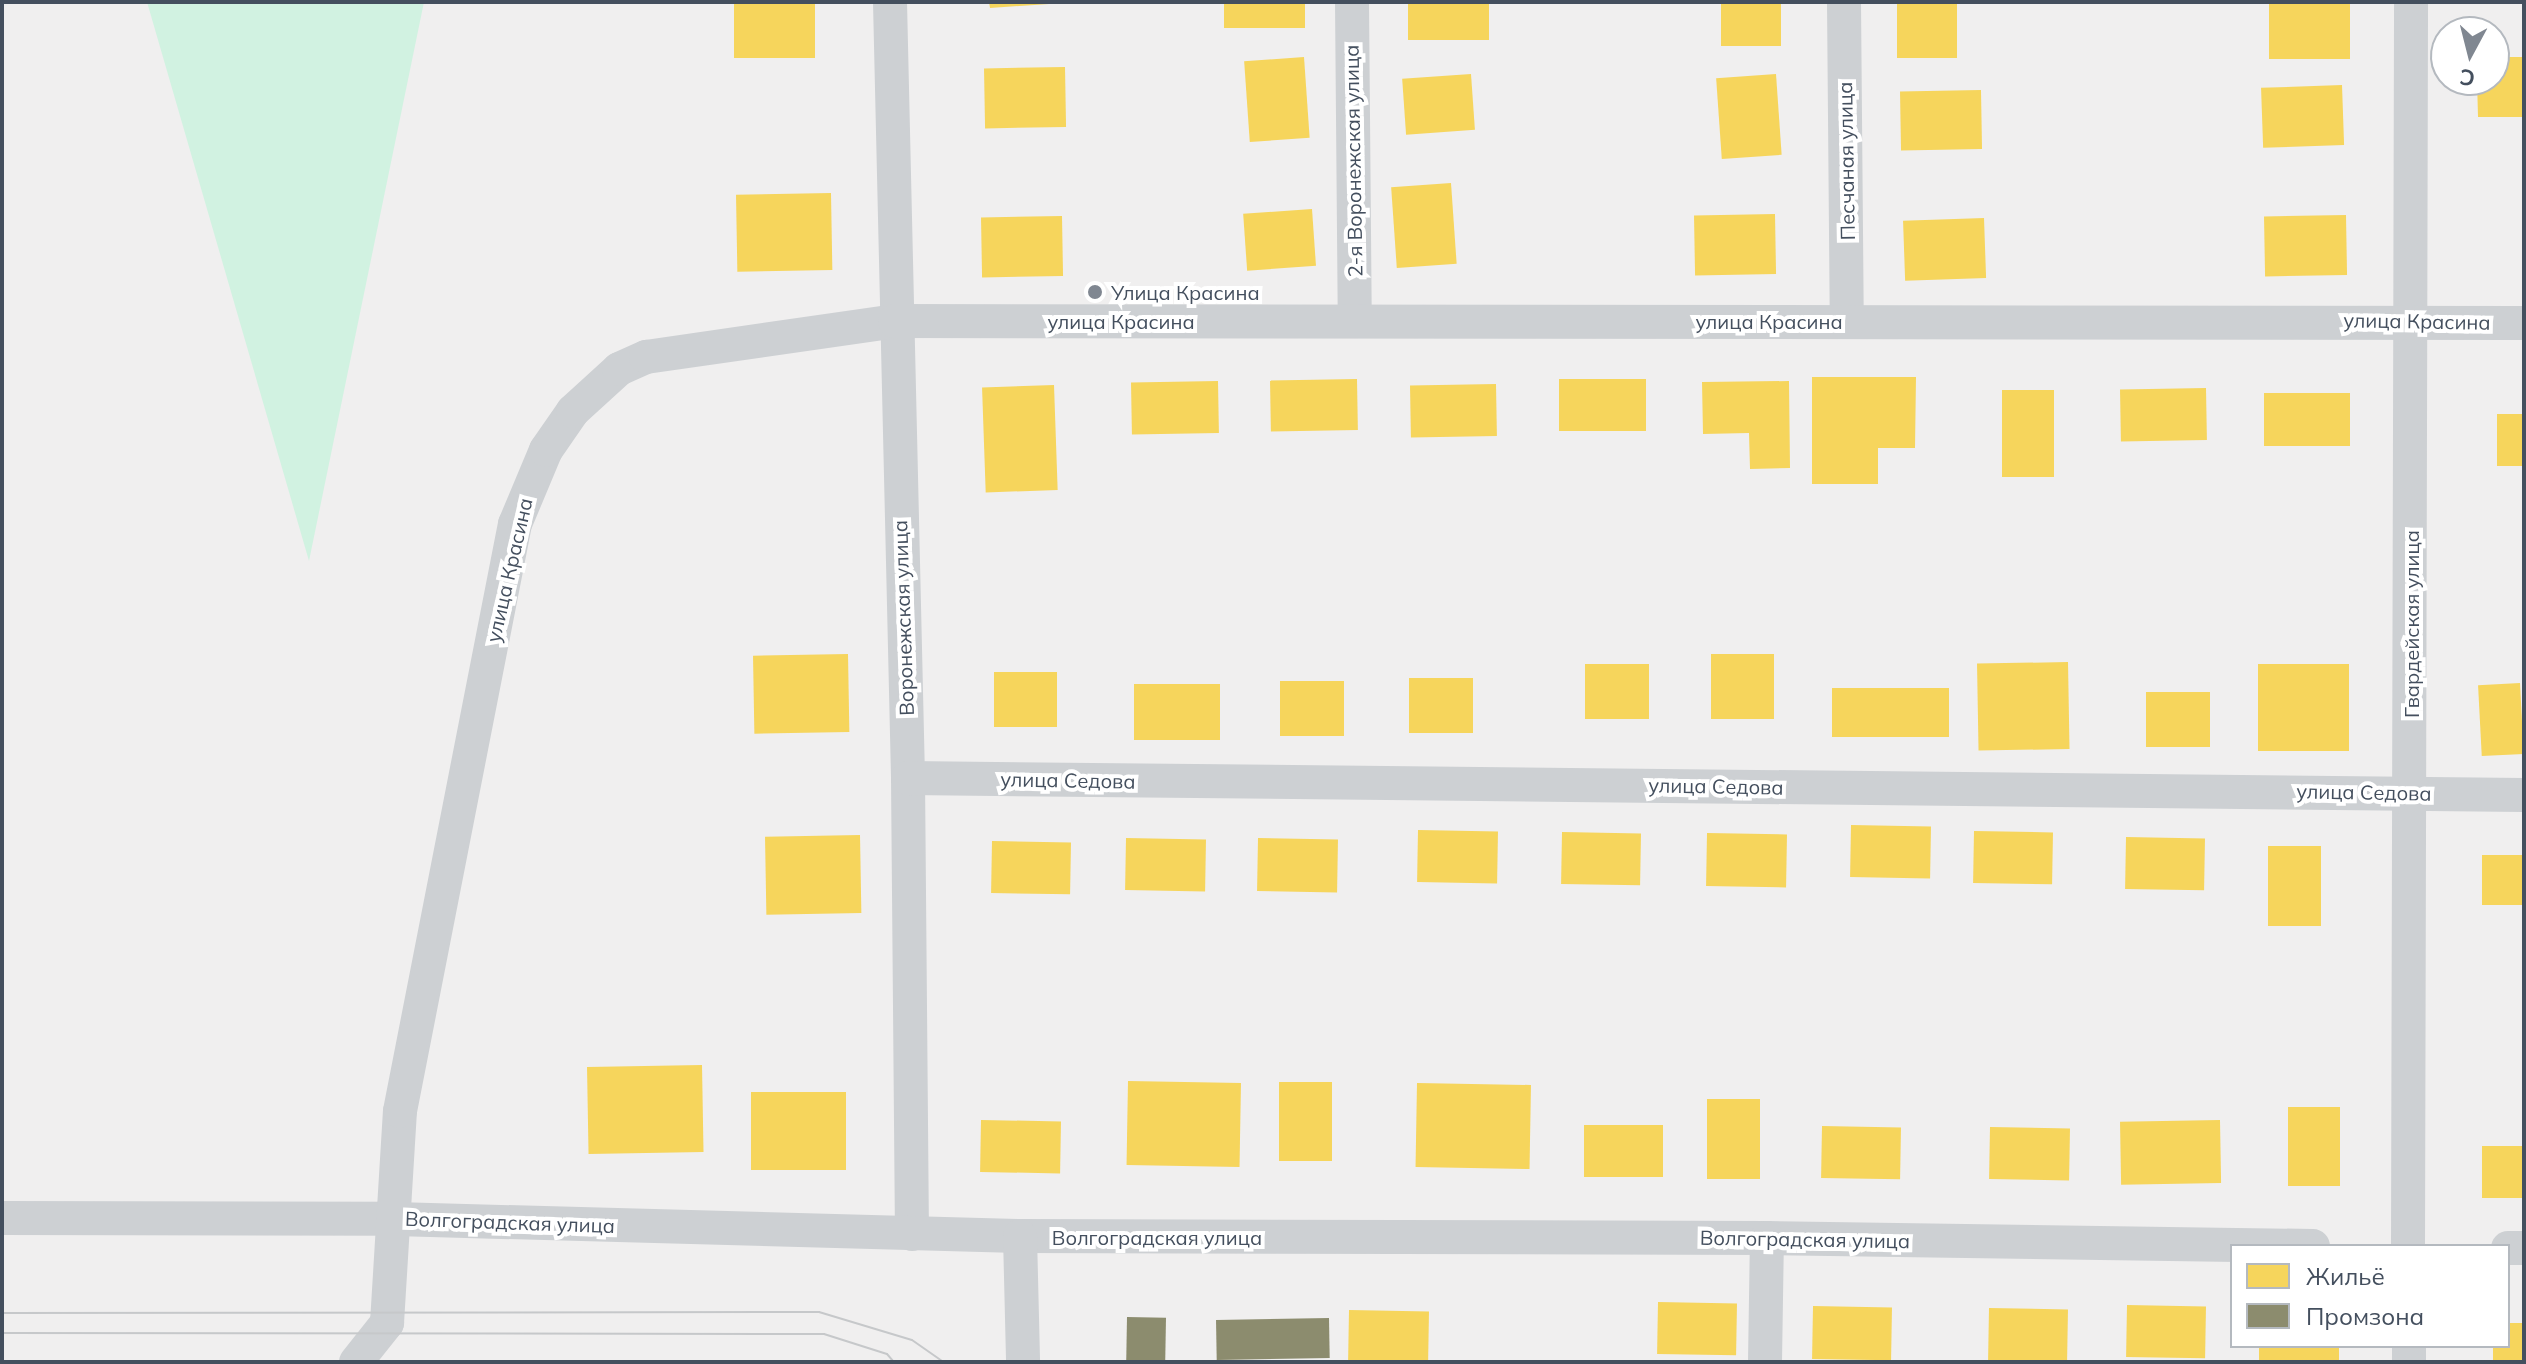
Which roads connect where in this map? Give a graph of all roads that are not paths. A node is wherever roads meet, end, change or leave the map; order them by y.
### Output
1 (890, 2) edge
2 (1352, 2) edge
3 (1844, 2) edge
4 (2411, 2) edge
5 (2413, 320) junction
6 (895, 321) junction
7 (1355, 321) junction
8 (1847, 321) junction
9 (2524, 323) edge
10 (908, 778) junction
11 (2409, 793) junction
12 (2524, 795) edge
13 (2, 1218) edge
14 (395, 1219) junction
15 (912, 1234) junction
16 (1020, 1236) junction
17 (1767, 1238) junction
18 (2408, 1244) edge
19 (2230, 1245) edge
20 (356, 1362) edge
21 (1023, 1362) edge
22 (1765, 1362) edge

1 - 6 street, Воронежская улица
2 - 7 street, 2-я Воронежская улица
3 - 8 street, Песчаная улица
4 - 5 street, Гвардейская улица
5 - 8 street, улица Красина
5 - 9 street, улица Красина
5 - 11 street, Гвардейская улица
6 - 7 street, улица Красина
6 - 10 street, Воронежская улица
6 - 14 street, улица Красина
7 - 8 street, улица Красина
10 - 11 street, улица Седова
10 - 15 street, Воронежская улица
11 - 12 street, улица Седова
11 - 18 street, Гвардейская улица
13 - 14 street, Волгоградская улица
14 - 15 street, Волгоградская улица
14 - 20 street, улица Красина
15 - 16 street, Волгоградская улица
16 - 17 street, Волгоградская улица
16 - 21 street
17 - 19 street, Волгоградская улица
17 - 22 street

